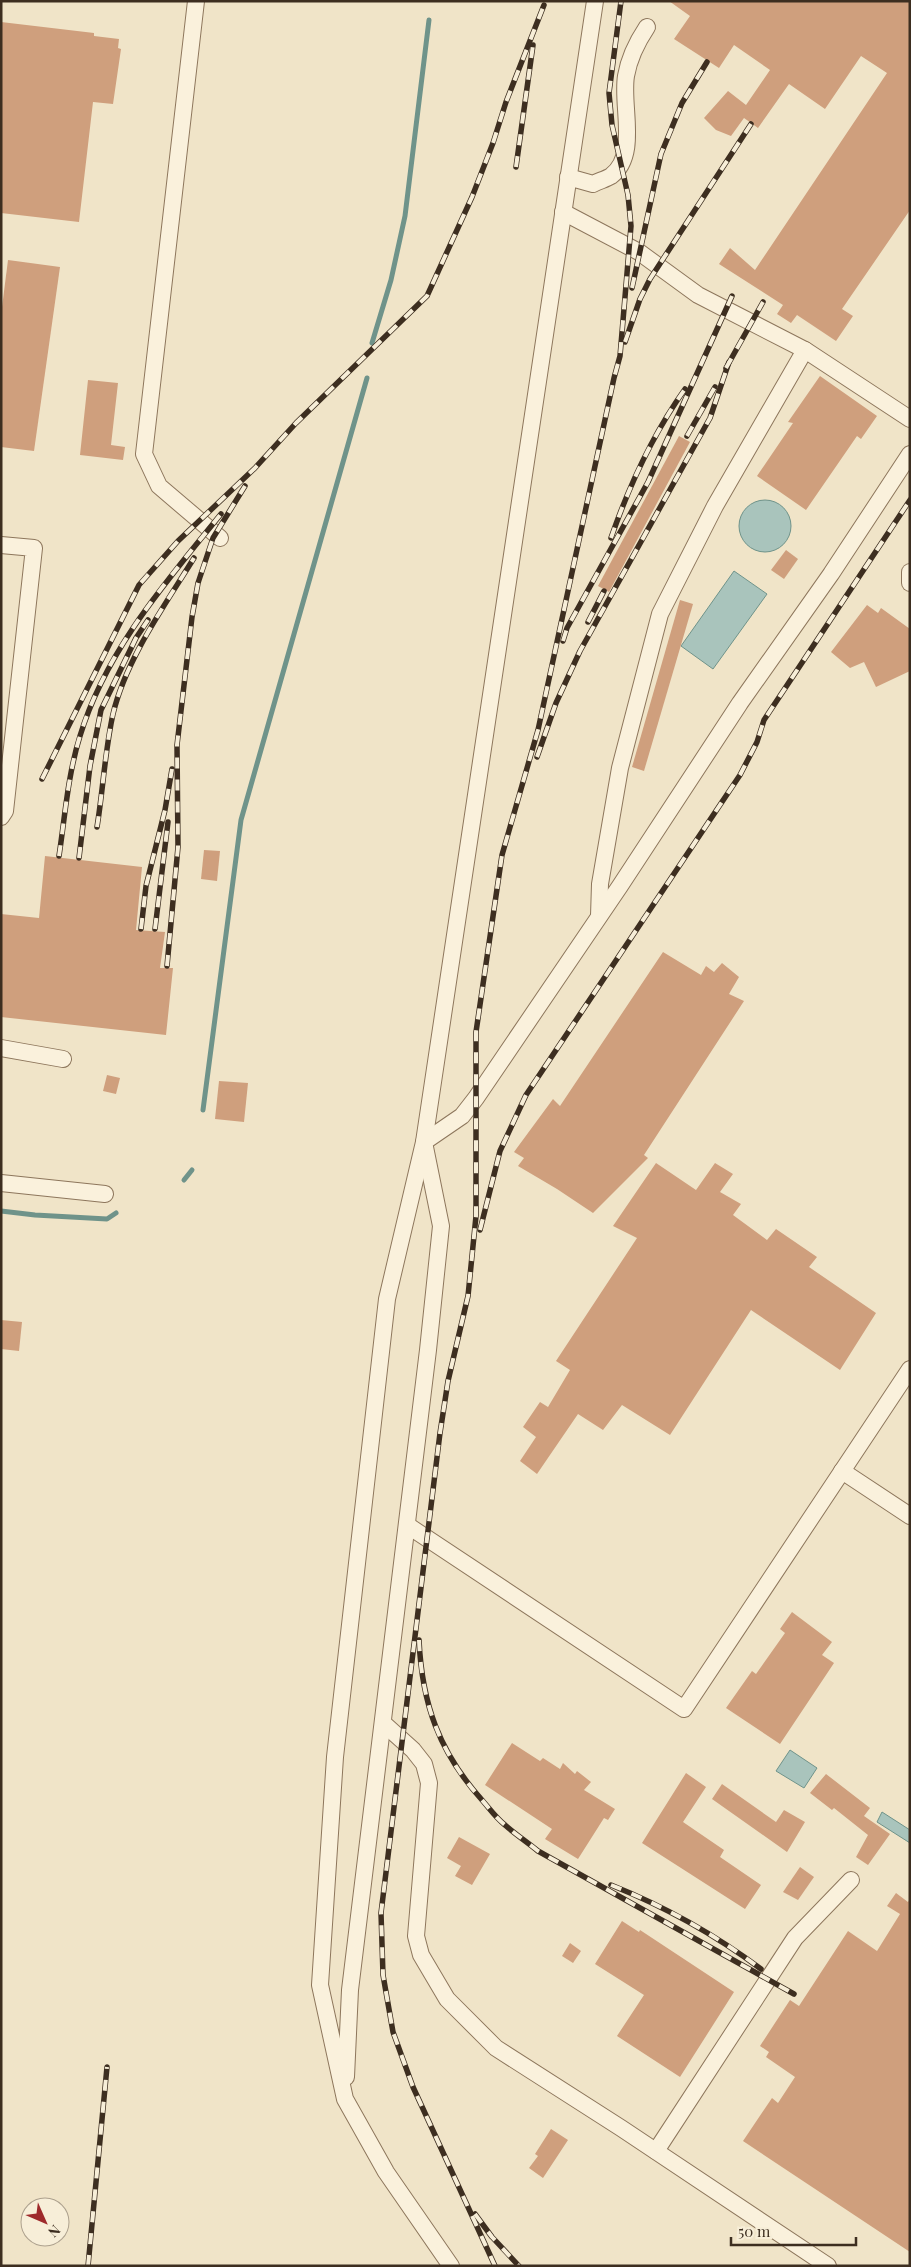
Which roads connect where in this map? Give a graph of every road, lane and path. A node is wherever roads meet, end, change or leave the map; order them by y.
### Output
1 (196, 1) edge
2 (594, 1) edge
3 (648, 27) dead end
4 (568, 178) junction
5 (563, 212) junction
6 (805, 350) junction
7 (910, 419) edge
8 (910, 454) edge
9 (220, 538) dead end
10 (1, 545) edge
11 (910, 572) edge
12 (910, 583) edge
13 (1, 816) edge
14 (600, 916) junction
15 (1, 1048) edge
16 (63, 1059) dead end
17 (424, 1142) junction
18 (1, 1184) edge
19 (105, 1194) dead end
20 (910, 1369) edge
21 (842, 1471) junction
22 (910, 1516) edge
23 (407, 1525) junction
24 (383, 1723) junction
25 (851, 1880) dead end
26 (345, 2099) junction
27 (656, 2151) junction
28 (451, 2266) edge
29 (828, 2266) edge

1 - 9 street
2 - 4 street
3 - 4 street
4 - 5 street
5 - 6 street
5 - 17 street
6 - 7 street
6 - 14 street
8 - 14 street
10 - 13 street
11 - 12 street
14 - 17 street
15 - 16 street
17 - 23 street
17 - 26 street
18 - 19 street
20 - 21 street
21 - 22 street
21 - 23 street
23 - 24 street
24 - 26 street
24 - 27 street
25 - 27 street
26 - 28 street
27 - 29 street

